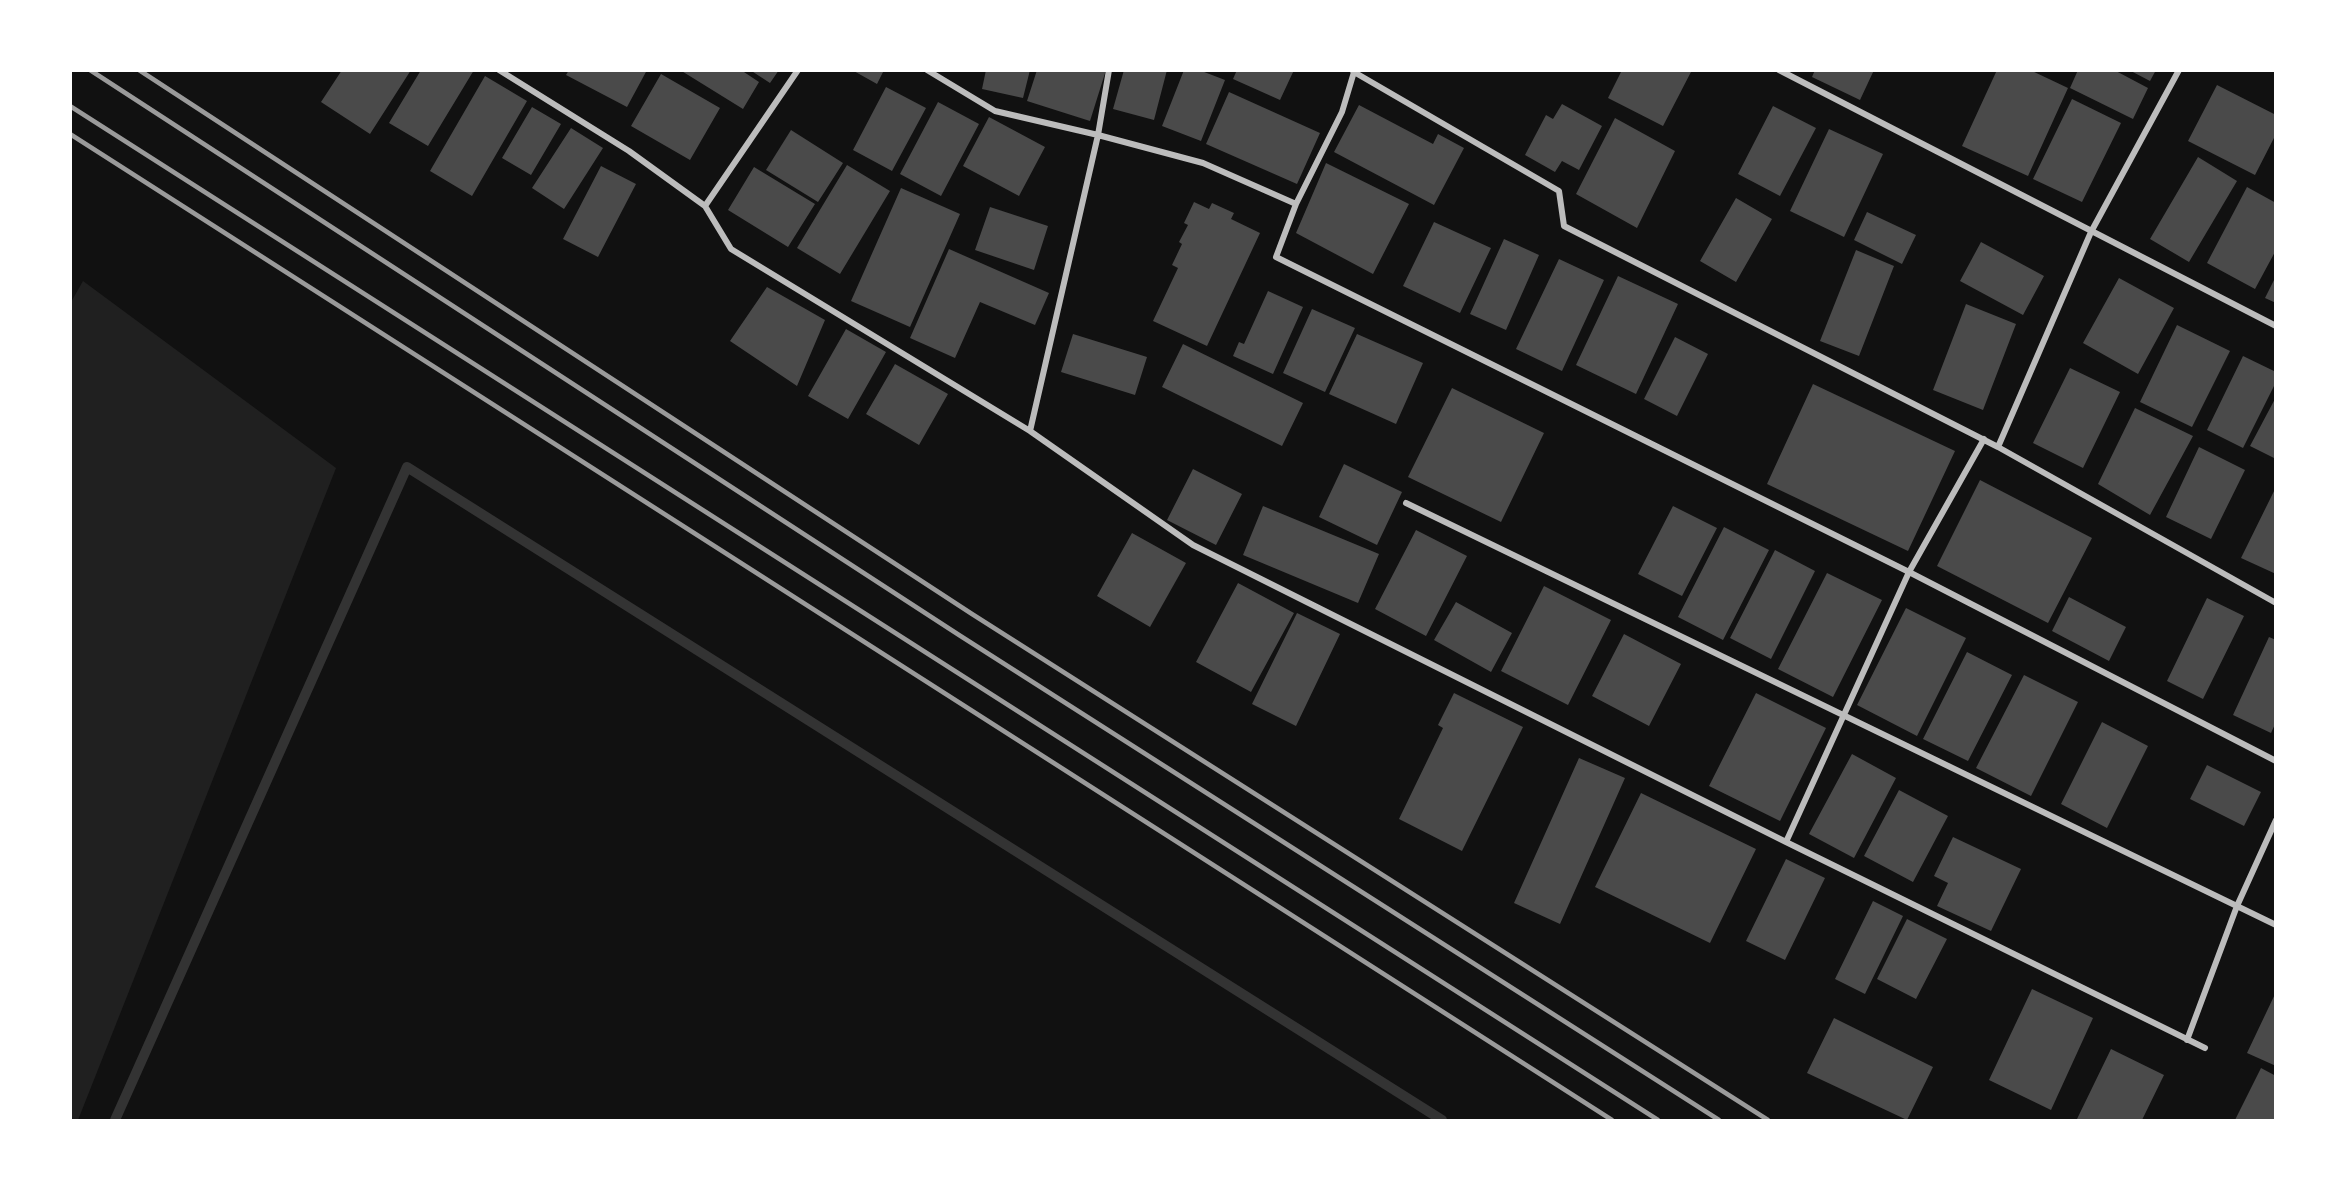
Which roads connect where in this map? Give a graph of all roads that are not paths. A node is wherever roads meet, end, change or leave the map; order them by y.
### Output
1 (499, 70) edge
2 (798, 70) edge
3 (927, 70) edge
4 (1109, 70) edge
5 (1779, 70) edge
6 (2179, 70) edge
7 (1353, 71) edge
8 (1098, 135) junction
9 (1296, 204) junction
10 (705, 206) junction
11 (2091, 232) junction
12 (2276, 326) edge
13 (1030, 431) junction
14 (1984, 440) junction
15 (1998, 447) junction
16 (1406, 503) dead end
17 (1909, 572) junction
18 (2276, 603) edge
19 (1842, 715) junction
20 (2276, 761) edge
21 (2276, 820) edge
22 (1786, 842) junction
23 (2236, 906) junction
24 (2276, 925) edge
25 (2187, 1040) junction
26 (2205, 1048) dead end

1 - 10 street
2 - 10 street
3 - 8 street
4 - 8 street
5 - 11 street
6 - 11 street
7 - 9 street
7 - 14 street
8 - 9 street
8 - 13 street
9 - 17 street
10 - 13 street
11 - 12 street
11 - 15 street
13 - 22 street
14 - 15 street
14 - 17 street
15 - 18 street
16 - 19 street
17 - 19 street
17 - 20 street
19 - 22 street
19 - 23 street
21 - 23 street
22 - 25 street
23 - 24 street
23 - 25 street
25 - 26 street

